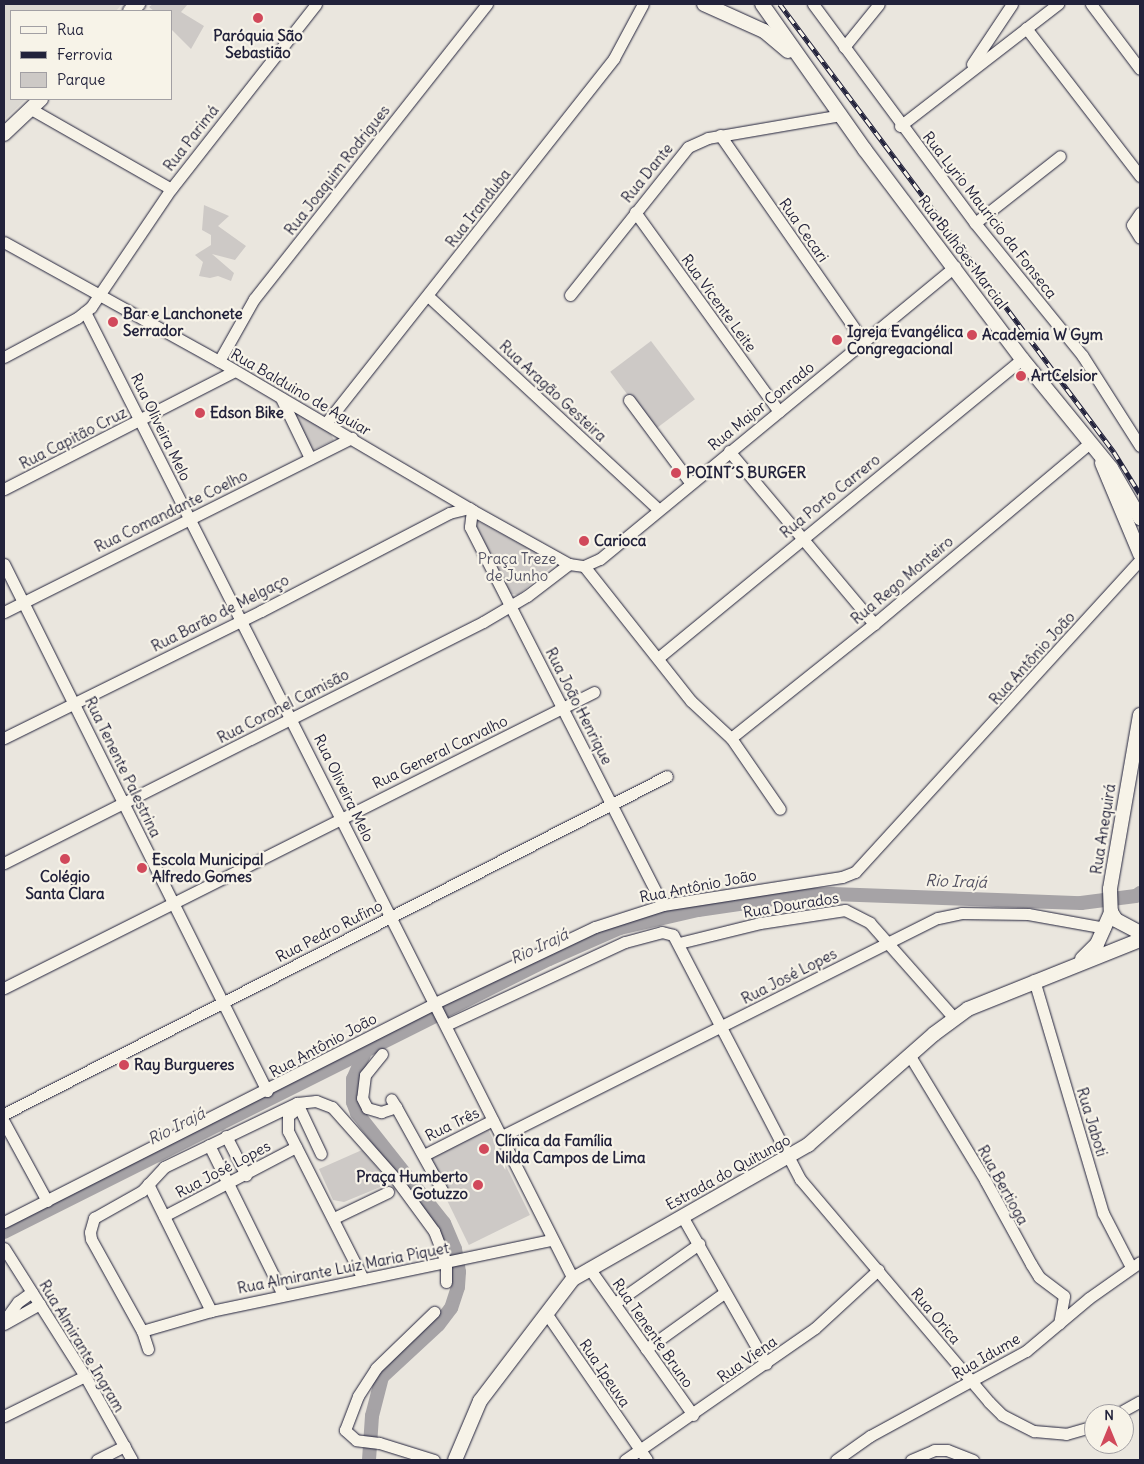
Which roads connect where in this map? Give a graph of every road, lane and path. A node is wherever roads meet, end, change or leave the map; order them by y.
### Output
1 (316, 4) edge
2 (487, 4) edge
3 (642, 4) edge
4 (704, 4) edge
5 (813, 4) edge
6 (879, 4) edge
7 (1012, 4) edge
8 (1058, 4) edge
9 (1091, 4) edge
10 (764, 6) edge
11 (753, 25) junction
12 (996, 28) junction
13 (1026, 28) junction
14 (1008, 41) junction
15 (844, 47) junction
16 (805, 66) junction
17 (1140, 69) edge
18 (969, 70) junction
19 (36, 104) edge
20 (841, 115) junction
21 (900, 126) junction
22 (4, 134) edge
23 (720, 135) junction
24 (1060, 156) dead end
25 (1140, 176) edge
26 (171, 189) junction
27 (635, 212) junction
28 (1140, 213) edge
29 (975, 223) junction
30 (1140, 236) edge
31 (4, 242) edge
32 (955, 266) junction
33 (570, 295) dead end
34 (98, 296) junction
35 (428, 296) junction
36 (85, 312) junction
37 (864, 342) junction
38 (4, 356) edge
39 (1022, 359) junction
40 (218, 361) junction
41 (236, 371) junction
42 (281, 398) junction
43 (629, 400) dead end
44 (779, 412) junction
45 (141, 420) junction
46 (326, 423) junction
47 (352, 438) junction
48 (1140, 446) edge
49 (1094, 448) junction
50 (730, 451) junction
51 (310, 458) junction
52 (690, 482) junction
53 (4, 490) edge
54 (450, 498) junction
55 (658, 509) junction
56 (450, 513) junction
57 (470, 513) junction
58 (1140, 518) edge
59 (189, 519) junction
60 (801, 539) junction
61 (1140, 554) edge
62 (1140, 560) edge
63 (4, 564) edge
64 (569, 564) junction
65 (584, 566) junction
66 (1127, 575) junction
67 (1140, 577) edge
68 (24, 602) junction
69 (510, 607) junction
70 (4, 612) edge
71 (241, 620) junction
72 (874, 624) junction
73 (658, 658) junction
74 (594, 692) dead end
75 (75, 702) junction
76 (564, 708) junction
77 (1140, 715) edge
78 (293, 719) junction
79 (4, 738) edge
80 (731, 738) junction
81 (667, 776) dead end
82 (123, 803) junction
83 (613, 804) junction
84 (780, 809) dead end
85 (341, 816) junction
86 (4, 863) edge
87 (174, 903) junction
88 (1110, 904) junction
89 (663, 905) junction
90 (392, 917) junction
91 (1105, 928) junction
92 (1140, 933) edge
93 (1140, 940) edge
94 (888, 942) junction
95 (679, 943) junction
96 (1072, 966) junction
97 (1034, 980) junction
98 (4, 988) edge
99 (222, 1002) junction
100 (436, 1004) junction
101 (954, 1018) junction
102 (445, 1022) junction
103 (723, 1026) junction
104 (382, 1054) dead end
105 (910, 1056) junction
106 (267, 1091) junction
107 (298, 1105) junction
108 (4, 1114) edge
109 (493, 1120) junction
110 (4, 1122) edge
111 (226, 1136) junction
112 (502, 1136) junction
113 (208, 1145) junction
114 (296, 1147) junction
115 (321, 1154) dead end
116 (424, 1155) junction
117 (788, 1158) junction
118 (246, 1175) junction
119 (148, 1184) junction
120 (229, 1184) junction
121 (442, 1190) dead end
122 (388, 1192) dead end
123 (47, 1201) junction
124 (164, 1216) junction
125 (682, 1216) junction
126 (334, 1218) junction
127 (4, 1222) edge
128 (551, 1240) junction
129 (699, 1244) junction
130 (4, 1248) edge
131 (449, 1262) junction
132 (1136, 1265) edge
133 (588, 1268) junction
134 (878, 1270) junction
135 (363, 1279) junction
136 (573, 1279) junction
137 (446, 1282) dead end
138 (32, 1292) junction
139 (724, 1293) junction
140 (283, 1295) junction
141 (615, 1303) junction
142 (40, 1304) junction
143 (211, 1311) junction
144 (434, 1312) dead end
145 (546, 1313) junction
146 (4, 1323) edge
147 (1059, 1324) junction
148 (142, 1331) junction
149 (148, 1349) dead end
150 (646, 1349) junction
151 (766, 1364) junction
152 (85, 1376) junction
153 (972, 1381) junction
154 (693, 1415) junction
155 (4, 1416) edge
156 (1084, 1431) edge
157 (125, 1446) junction
158 (640, 1450) junction
159 (97, 1460) edge
160 (132, 1460) edge
161 (434, 1460) edge
162 (455, 1460) edge
163 (625, 1460) edge
164 (647, 1460) edge
165 (836, 1460) edge
166 (911, 1460) edge
167 (972, 1460) edge

1 - 26 street, Rua Parimá
2 - 40 street, Rua Joaquim Rodrigues
3 - 35 street, Rua Iranduba
4 - 11 main road
5 - 15 street, Rua Lyrio Mauricio da Fonseca
6 - 15 street
7 - 12 street
8 - 13 street
9 - 17 street
10 - 11 main road
10 - 16 main road, Rua Bulhões Marcial
11 - 16 main road
12 - 14 street
12 - 18 street
13 - 14 street
13 - 25 street
14 - 18 street
15 - 21 street, Rua Lyrio Mauricio da Fonseca
16 - 20 main road, Rua Bulhões Marcial
18 - 21 street
19 - 22 main road
19 - 26 street
20 - 23 street, Rua Dante
20 - 32 main road, Rua Bulhões Marcial
21 - 29 street, Rua Lyrio Mauricio da Fonseca
23 - 27 street, Rua Dante
23 - 37 street, Rua Cecari
24 - 29 street
26 - 34 street, Rua Parimá
27 - 33 street, Rua Dante
27 - 44 street, Rua Vicente Leite
28 - 30 street
29 - 48 street, Rua Lyrio Mauricio da Fonseca
31 - 34 street, Rua Balduino de Aguiar
32 - 37 street, Rua Major Conrado
32 - 39 main road, Rua Bulhões Marcial
34 - 36 street, Rua Parimá
34 - 40 street, Rua Balduino de Aguiar
35 - 46 street, Rua Iranduba
35 - 55 street, Rua Aragão Gesteira
36 - 38 street
36 - 45 street, Rua Oliveira Melo
37 - 44 street, Rua Major Conrado
39 - 49 main road, Rua Bulhões Marcial
39 - 60 street, Rua Porto Carrero
40 - 41 street, Rua Balduino de Aguiar
41 - 42 street, Rua Balduino de Aguiar
41 - 45 street, Rua Capitão Cruz
42 - 46 street, Rua Balduino de Aguiar
42 - 51 street
43 - 52 street
44 - 50 street, Rua Major Conrado
45 - 53 street, Rua Capitão Cruz
45 - 59 street, Rua Oliveira Melo
46 - 47 street, Rua Balduino de Aguiar
47 - 51 street, Rua Comandante Coelho
47 - 54 street, Rua Balduino de Aguiar
49 - 58 main road, Rua Bulhões Marcial
49 - 61 main road
49 - 72 street, Rua Rego Monteiro
50 - 52 street, Rua Major Conrado
50 - 60 street
51 - 59 street, Rua Comandante Coelho
52 - 55 street, Rua Major Conrado
54 - 56 street
54 - 57 street, Rua Balduino de Aguiar
55 - 65 street, Rua Major Conrado
56 - 57 street
56 - 71 street, Rua Barão de Melgaço
57 - 64 street, Rua Balduino de Aguiar
57 - 69 street, Rua João Henrique
59 - 68 street, Rua Comandante Coelho
59 - 71 street, Rua Oliveira Melo
60 - 72 street
60 - 73 street, Rua Porto Carrero
62 - 66 street, Rua Antônio João
63 - 68 street, Rua Tenente Palestrina
64 - 65 street, Rua Balduino de Aguiar
64 - 69 street, Rua Coronel Camisão
65 - 73 street
66 - 67 street
66 - 89 street, Rua Antônio João
68 - 70 street, Rua Comandante Coelho
68 - 75 street, Rua Tenente Palestrina
69 - 76 street, Rua João Henrique
69 - 78 street, Rua Coronel Camisão
71 - 75 street, Rua Barão de Melgaço
71 - 78 street, Rua Oliveira Melo
72 - 80 street, Rua Rego Monteiro
73 - 80 street
74 - 76 street, Rua General Carvalho
75 - 79 street, Rua Barão de Melgaço
75 - 82 street, Rua Tenente Palestrina
76 - 83 street, Rua João Henrique
76 - 85 street, Rua General Carvalho
77 - 88 main road, Rua Anequirá
78 - 82 street, Rua Coronel Camisão
78 - 85 street, Rua Oliveira Melo
80 - 84 street
81 - 83 street, Rua Pedro Rufino
82 - 86 street, Rua Coronel Camisão
82 - 87 street, Rua Tenente Palestrina
83 - 89 street, Rua João Henrique
83 - 90 street, Rua Pedro Rufino
85 - 87 street, Rua General Carvalho
85 - 90 street, Rua Oliveira Melo
87 - 98 street, Rua General Carvalho
87 - 99 street, Rua Tenente Palestrina
88 - 91 main road, Estrada do Quitungo
88 - 92 main road
89 - 100 street, Rua Antônio João
90 - 99 street, Rua Pedro Rufino
90 - 100 street, Rua Oliveira Melo
91 - 94 street, Rua José Lopes
91 - 96 main road, Estrada do Quitungo
93 - 96 main road, Estrada do Quitungo
94 - 95 street, Rua Dourados
94 - 101 street, Rua Dourados
94 - 103 street, Rua José Lopes
95 - 102 street
95 - 103 street
96 - 97 main road, Estrada do Quitungo
97 - 101 main road, Estrada do Quitungo
97 - 132 street, Rua Jaboti
99 - 106 street, Rua Tenente Palestrina
99 - 108 street, Rua Pedro Rufino
100 - 102 street, Rua Oliveira Melo
100 - 106 street, Rua Antônio João
101 - 105 main road, Estrada do Quitungo
102 - 109 street, Rua Oliveira Melo
103 - 112 street, Rua José Lopes
103 - 117 street
104 - 116 street
105 - 117 main road, Estrada do Quitungo
105 - 147 street, Rua Bertioga
106 - 123 street, Rua Antônio João
107 - 111 street
107 - 114 street
107 - 115 street
107 - 131 street
109 - 112 street, Rua Oliveira Melo
109 - 116 street, Rua Três
110 - 123 street
111 - 113 street
111 - 118 street
112 - 128 street, Rua Oliveira Melo
113 - 119 street
113 - 120 street
114 - 118 street, Rua José Lopes
114 - 126 street
116 - 121 street
117 - 125 main road, Estrada do Quitungo
117 - 134 street, Rua Orica
118 - 120 street, Rua José Lopes
119 - 124 street
119 - 148 street
120 - 124 street, Rua José Lopes
120 - 140 street
122 - 126 street
123 - 127 street, Rua Antônio João
124 - 143 street
125 - 129 street
125 - 133 main road, Estrada do Quitungo
126 - 135 street
128 - 131 street, Rua Almirante Luiz Maria Piquet
128 - 136 street, Rua Oliveira Melo
129 - 139 street
129 - 141 street
130 - 138 street, Rua Almirante Ingram
131 - 135 street, Rua Almirante Luiz Maria Piquet
131 - 137 street
132 - 147 street, Rua Idume
133 - 136 main road, Estrada do Quitungo
133 - 141 street, Rua Tenente Bruno
134 - 151 street, Rua Viena
134 - 153 street, Rua Orica
135 - 140 street, Rua Almirante Luiz Maria Piquet
136 - 145 main road, Estrada do Quitungo
138 - 142 street, Rua Almirante Ingram
138 - 146 street
139 - 150 street
139 - 151 street
140 - 143 street, Rua Almirante Luiz Maria Piquet
141 - 150 street, Rua Tenente Bruno
142 - 146 street
142 - 152 street, Rua Almirante Ingram
143 - 148 street, Rua Almirante Luiz Maria Piquet
144 - 161 street
145 - 158 street, Rua Ipeuva
145 - 162 main road, Estrada do Quitungo
147 - 153 street, Rua Idume
148 - 149 street
150 - 154 street, Rua Tenente Bruno
151 - 154 street, Rua Viena
152 - 155 street
152 - 157 street, Rua Almirante Ingram
153 - 156 street, Rua Orica
153 - 165 street, Rua Idume
154 - 158 street, Rua Viena
157 - 159 street
157 - 160 street, Rua Almirante Ingram
158 - 163 street, Rua Viena
158 - 164 street, Rua Ipeuva
166 - 167 street

